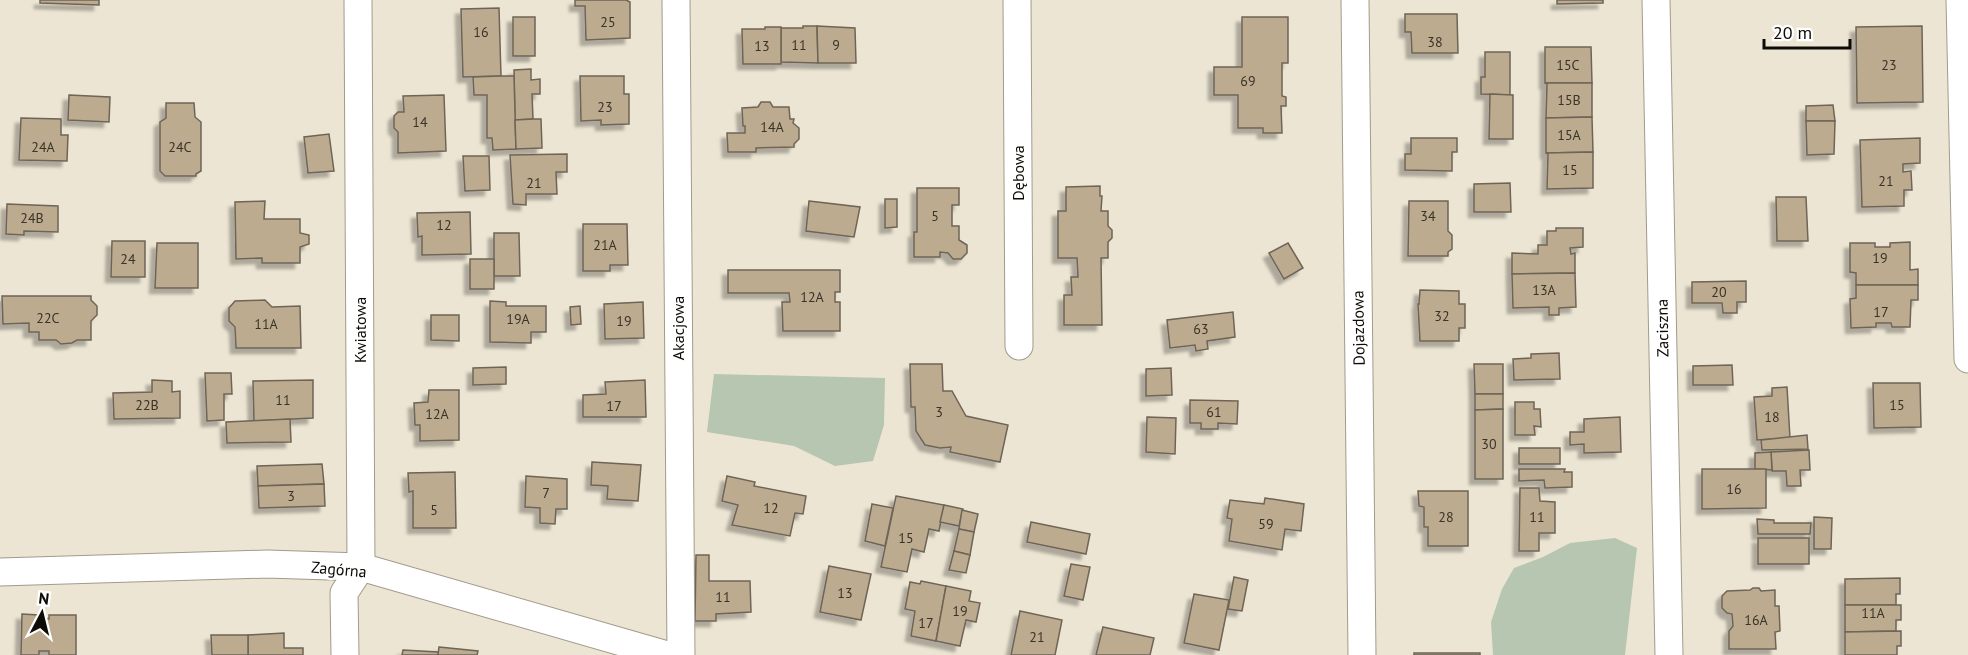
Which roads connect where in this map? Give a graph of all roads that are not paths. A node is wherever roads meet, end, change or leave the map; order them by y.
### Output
1 (358, 0) edge
2 (676, 0) edge
3 (1017, 0) edge
4 (1355, 0) edge
5 (1656, 0) edge
6 (1960, 0) edge
7 (1019, 346) dead end
8 (1968, 359) edge
9 (361, 567) junction
10 (0, 572) edge
11 (345, 655) edge
12 (667, 655) edge
13 (681, 655) edge
14 (1362, 655) edge
15 (1669, 655) edge

1 - 9 street, Kwiatowa
2 - 13 street, Akacjowa
3 - 7 street, Dębowa
4 - 14 street, Dojazdowa
5 - 15 street, Zaciszna
6 - 8 street
9 - 10 street, Zagórna
9 - 11 street
9 - 12 street, Zagórna

